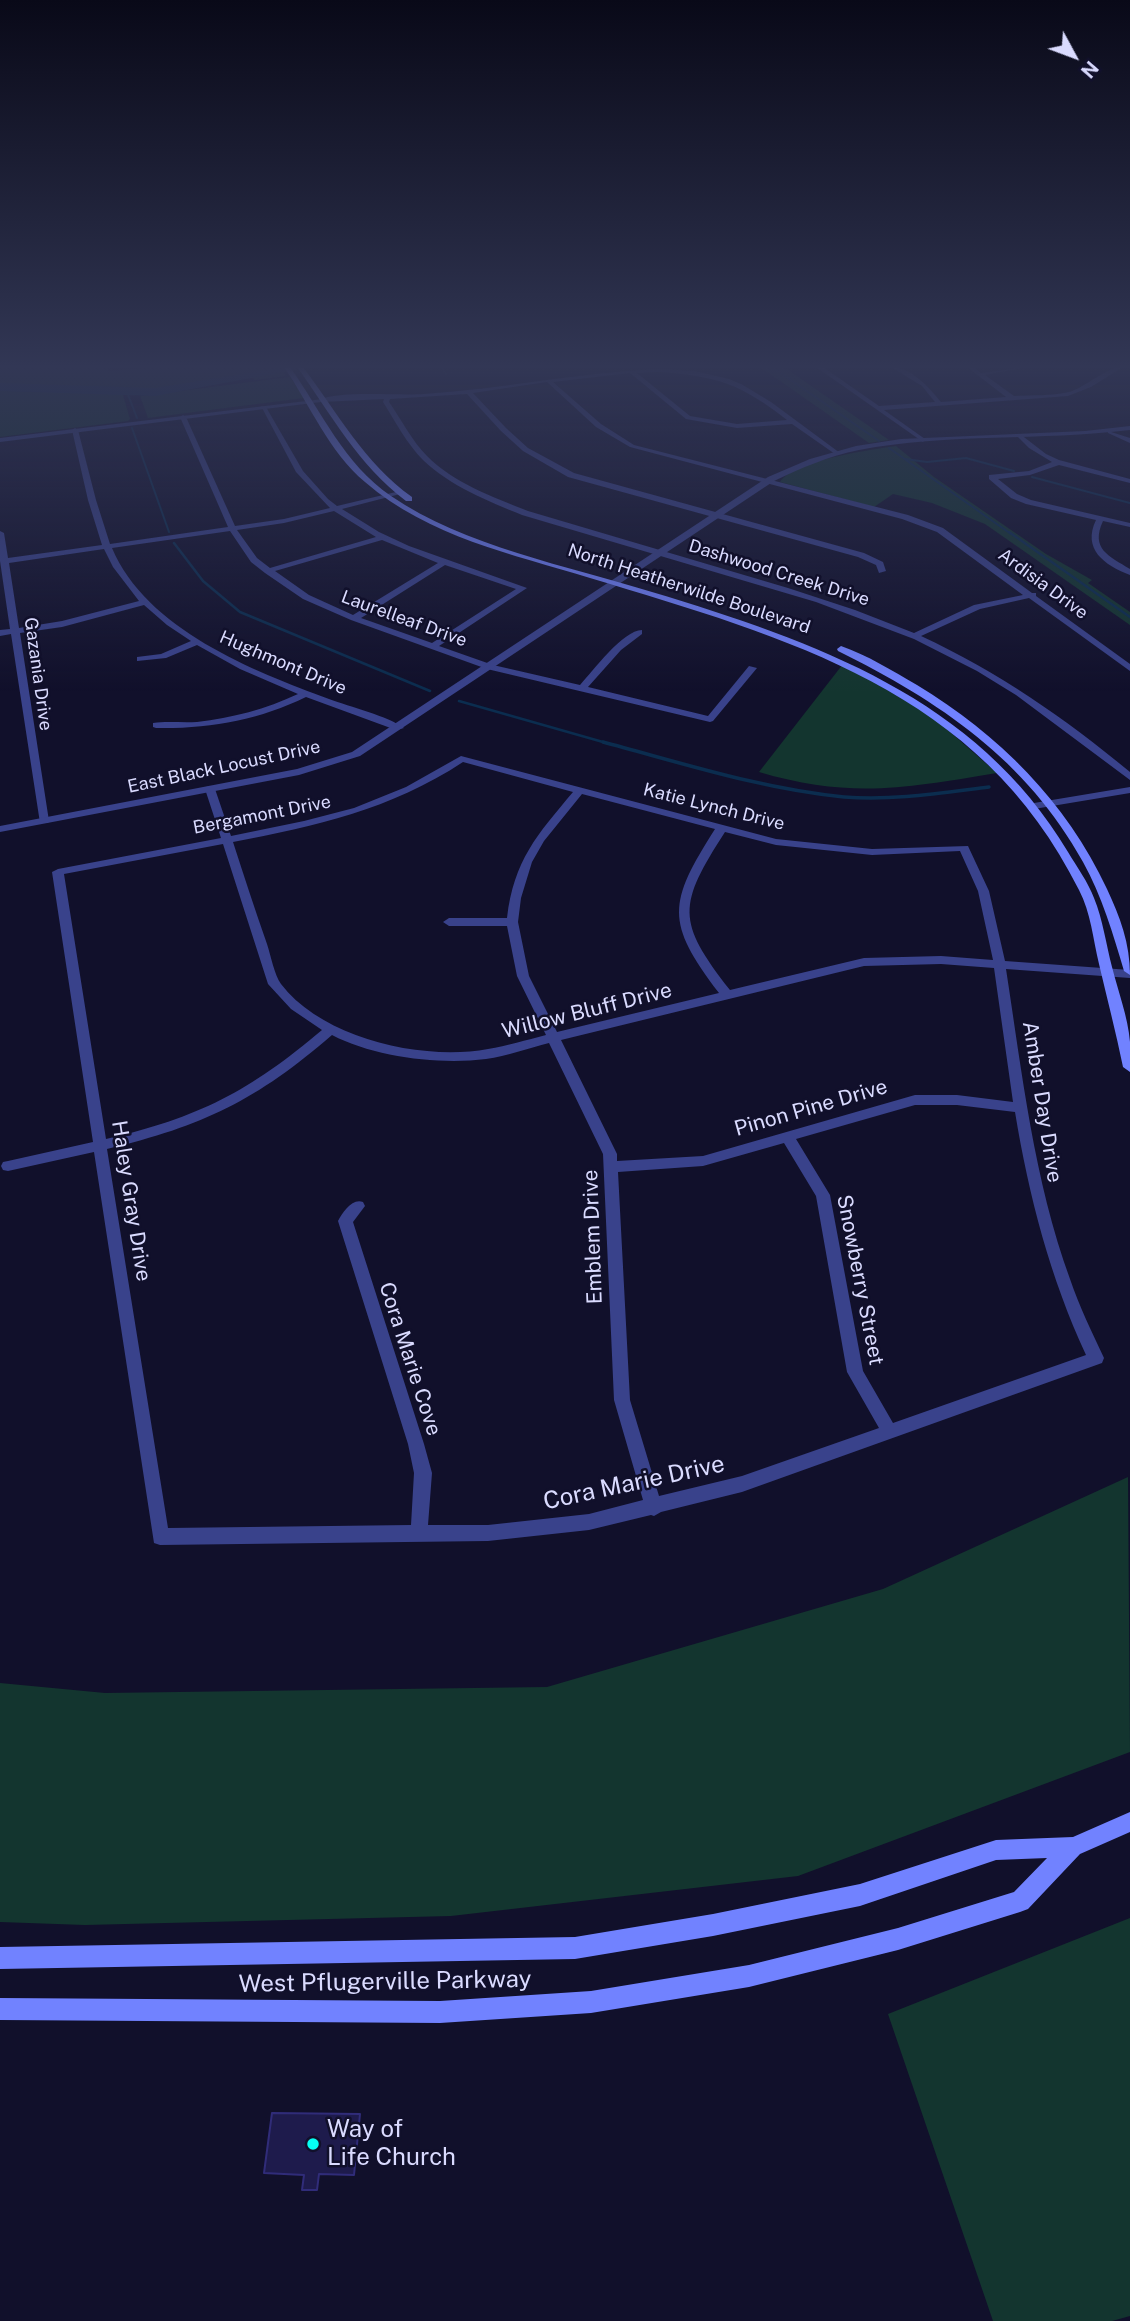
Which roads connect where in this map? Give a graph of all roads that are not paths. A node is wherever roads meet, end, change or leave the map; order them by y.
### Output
1 (87, 475) edge
2 (209, 475) edge
3 (303, 475) edge
4 (362, 475) edge
5 (376, 475) edge
6 (451, 475) edge
7 (577, 475) edge
8 (742, 475) edge
9 (779, 475) edge
10 (1008, 475) edge
11 (1107, 475) edge
12 (1130, 481) edge
13 (766, 482) junction
14 (400, 494) junction
15 (388, 496) junction
16 (338, 509) junction
17 (715, 516) junction
18 (1100, 519) junction
19 (1130, 525) edge
20 (232, 529) junction
21 (0, 533) edge
22 (384, 537) junction
23 (106, 546) junction
24 (660, 553) junction
25 (4, 561) junction
26 (443, 563) junction
27 (268, 571) junction
28 (882, 571) dead end
29 (1130, 573) edge
30 (620, 580) junction
31 (1033, 595) junction
32 (146, 602) junction
33 (354, 618) junction
34 (16, 631) junction
35 (639, 632) dead end
36 (0, 633) edge
37 (811, 636) dead end
38 (914, 636) junction
39 (197, 642) junction
40 (829, 644) dead end
41 (433, 646) junction
42 (140, 659) dead end
43 (490, 667) junction
44 (752, 668) dead end
45 (1130, 668) edge
46 (581, 690) junction
47 (307, 693) junction
48 (156, 725) dead end
49 (399, 728) junction
50 (461, 760) joint
51 (1130, 777) edge
52 (210, 789) junction
53 (1130, 790) edge
54 (579, 791) junction
55 (1052, 804) junction
56 (1034, 806) junction
57 (44, 821) junction
58 (0, 829) edge
59 (721, 829) junction
60 (228, 840) junction
61 (964, 848) joint
62 (58, 872) joint
63 (449, 922) dead end
64 (512, 922) junction
65 (999, 965) junction
66 (1107, 972) junction
67 (1130, 973) edge
68 (728, 996) junction
69 (331, 1030) junction
70 (554, 1040) junction
71 (1130, 1067) edge
72 (1021, 1108) junction
73 (788, 1137) junction
74 (102, 1143) junction
75 (8, 1166) dead end
76 (612, 1167) junction
77 (358, 1206) dead end
78 (1096, 1358) joint
79 (890, 1432) junction
80 (653, 1508) junction
81 (419, 1533) junction
82 (160, 1536) joint
83 (1130, 1822) edge
84 (1073, 1847) junction
85 (0, 1958) edge
86 (0, 2009) edge

1 - 23 street, Hughmont Drive
2 - 20 street, Laurelleaf Drive
3 - 16 street
4 - 15 main road, North Heatherwilde Boulevard
5 - 14 main road, North Heatherwilde Boulevard
6 - 24 street, Dashwood Creek Drive
7 - 17 street
8 - 13 street, Ardisia Drive
9 - 13 street, East Black Locust Drive
10 - 18 street
11 - 12 street
13 - 17 street, East Black Locust Drive
13 - 31 street, Ardisia Drive
14 - 15 street
14 - 30 main road, North Heatherwilde Boulevard
15 - 16 street
15 - 30 main road, North Heatherwilde Boulevard
16 - 20 street
16 - 22 street
17 - 24 street, East Black Locust Drive
17 - 28 street
18 - 19 street
18 - 29 street
20 - 23 street
20 - 27 street, Laurelleaf Drive
21 - 25 street, Gazania Drive
22 - 26 street
22 - 27 street
23 - 25 street
23 - 32 street, Hughmont Drive
24 - 30 street, East Black Locust Drive
24 - 38 street, Dashwood Creek Drive
25 - 34 street, Gazania Drive
26 - 33 street
26 - 41 street
27 - 33 street, Laurelleaf Drive
30 - 37 main road, North Heatherwilde Boulevard
30 - 43 street, East Black Locust Drive
30 - 56 main road, North Heatherwilde Boulevard
31 - 38 street
31 - 45 street, Ardisia Drive
32 - 34 street
32 - 39 street, Hughmont Drive
33 - 41 street, Laurelleaf Drive
34 - 36 street
34 - 57 street, Gazania Drive
35 - 46 street
38 - 51 street, Dashwood Creek Drive
39 - 42 street
39 - 47 street, Hughmont Drive
40 - 55 main road, North Heatherwilde Boulevard
41 - 43 street, Laurelleaf Drive
43 - 46 street, Laurelleaf Drive
43 - 49 street, East Black Locust Drive
44 - 46 street, Laurelleaf Drive
47 - 48 street
47 - 49 street, Hughmont Drive
49 - 52 street, East Black Locust Drive
50 - 54 street, Katie Lynch Drive
50 - 60 street, Bergamont Drive
52 - 57 street, East Black Locust Drive
52 - 60 street, Willow Bluff Drive
53 - 55 street
54 - 59 street, Katie Lynch Drive
54 - 64 street, Emblem Drive
55 - 56 street
55 - 67 main road, North Heatherwilde Boulevard
56 - 66 main road, North Heatherwilde Boulevard
57 - 58 street, East Black Locust Drive
59 - 61 street, Katie Lynch Drive
59 - 68 street
60 - 62 street, Bergamont Drive
60 - 69 street, Willow Bluff Drive
61 - 65 street, Amber Day Drive
62 - 74 street, Haley Gray Drive
63 - 64 street
64 - 70 street, Emblem Drive
65 - 66 street, Willow Bluff Drive
65 - 68 street, Willow Bluff Drive
65 - 72 street, Amber Day Drive
66 - 67 street, Willow Bluff Drive
66 - 71 main road, North Heatherwilde Boulevard
68 - 70 street, Willow Bluff Drive
69 - 70 street, Willow Bluff Drive
69 - 74 street
70 - 76 street, Emblem Drive
72 - 73 street, Pinon Pine Drive
72 - 78 street, Amber Day Drive
73 - 76 street, Pinon Pine Drive
73 - 79 street, Snowberry Street
74 - 75 street
74 - 82 street, Haley Gray Drive
76 - 80 street, Emblem Drive
77 - 81 street, Cora Marie Cove
78 - 79 street, Cora Marie Drive
79 - 80 street, Cora Marie Drive
80 - 81 street, Cora Marie Drive
81 - 82 street, Cora Marie Drive
83 - 84 main road, West Pflugerville Parkway
84 - 85 main road, West Pflugerville Parkway
84 - 86 main road, West Pflugerville Parkway

